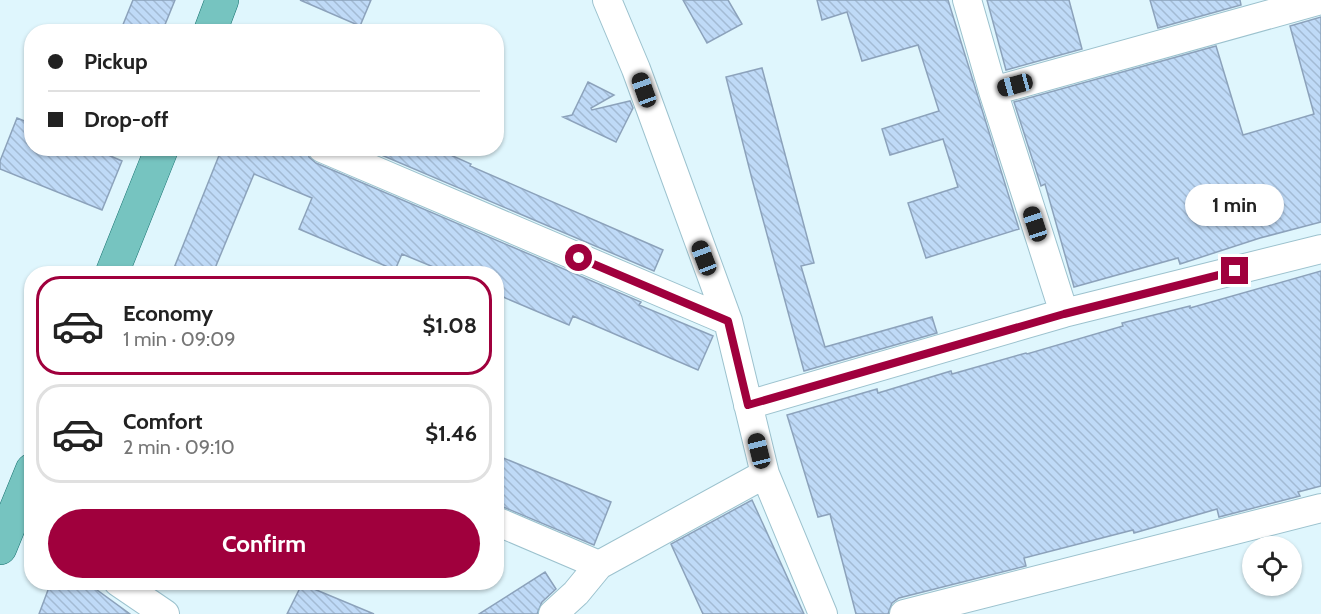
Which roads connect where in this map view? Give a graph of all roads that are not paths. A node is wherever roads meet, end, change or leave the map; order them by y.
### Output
1 (222, 0) edge
2 (607, 0) edge
3 (967, 0) edge
4 (1321, 0) edge
5 (213, 24) edge
6 (993, 91) junction
7 (159, 156) edge
8 (341, 156) edge
9 (1321, 249) edge
10 (114, 266) edge
11 (1064, 314) junction
12 (728, 321) junction
13 (748, 405) junction
14 (765, 474) junction
15 (24, 500) edge
16 (1321, 508) edge
17 (504, 524) edge
18 (0, 548) edge
19 (599, 565) junction
20 (130, 590) edge
21 (165, 614) edge
22 (553, 614) edge
23 (823, 614) edge
24 (904, 614) edge

1 - 5 main road
2 - 12 street
3 - 6 street
4 - 6 street
6 - 11 street
7 - 10 main road
8 - 12 street
9 - 11 street
11 - 13 street
12 - 13 street
13 - 14 street
14 - 19 street
14 - 23 street
15 - 18 main road
16 - 24 street
17 - 19 street
19 - 22 street
20 - 21 street

